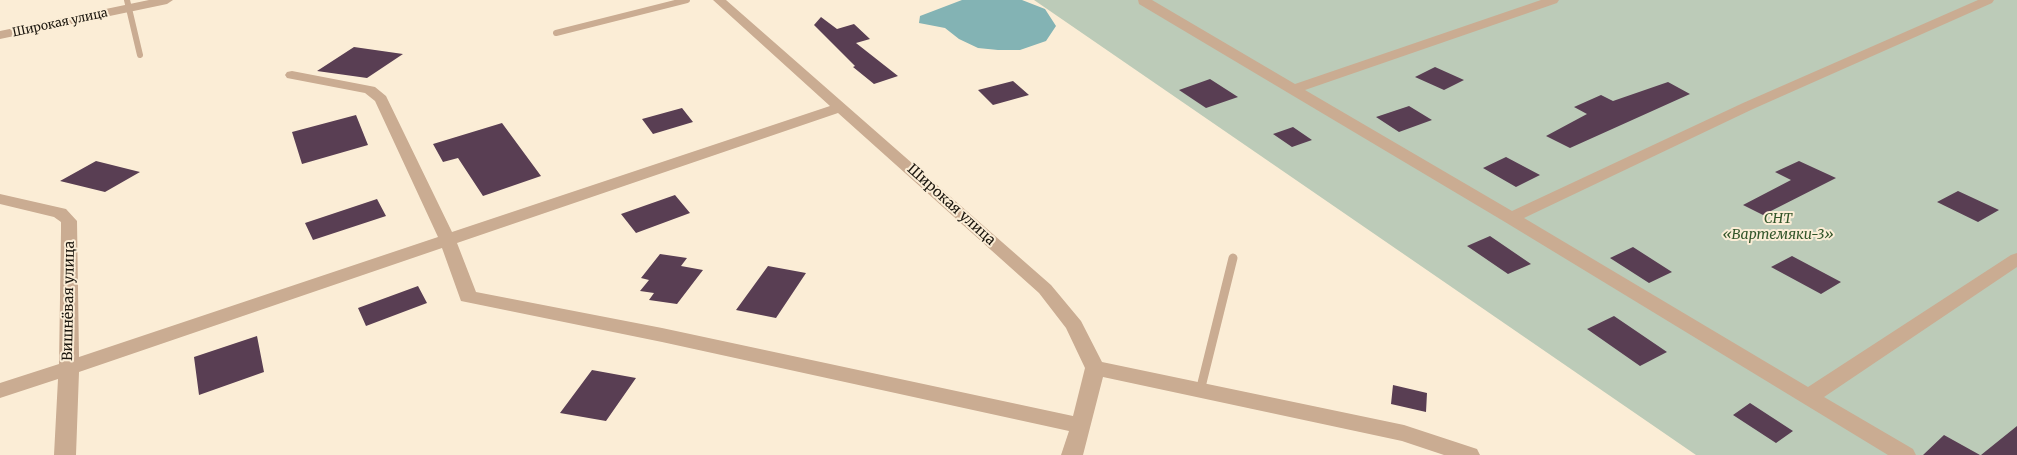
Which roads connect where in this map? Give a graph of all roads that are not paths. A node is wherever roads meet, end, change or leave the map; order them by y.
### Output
1 (167, 0) edge
2 (687, 0) edge
3 (719, 0) edge
4 (1146, 0) edge
5 (1553, 0) edge
6 (1988, 0) edge
7 (128, 4) edge
8 (556, 33) dead end
9 (0, 35) edge
10 (140, 55) dead end
11 (292, 75) dead end
12 (1295, 89) junction
13 (841, 107) junction
14 (0, 199) edge
15 (1511, 218) junction
16 (448, 241) junction
17 (1233, 258) dead end
18 (2017, 259) edge
19 (69, 366) junction
20 (1095, 368) junction
21 (0, 391) edge
22 (1200, 391) junction
23 (1808, 397) junction
24 (1081, 426) junction
25 (64, 455) edge
26 (1072, 455) edge
27 (1469, 455) edge
28 (1905, 455) edge

1 - 7 street, Широкая улица
2 - 8 lane
3 - 13 street, Широкая улица
4 - 12 street
5 - 12 street
6 - 15 street
7 - 9 street, Широкая улица
7 - 10 lane
11 - 16 street
12 - 15 street
13 - 16 street
13 - 20 street, Широкая улица
14 - 19 street, Вишнёвая улица
15 - 23 street
16 - 19 street
16 - 24 street
17 - 22 lane
18 - 23 street
19 - 21 street
19 - 25 street, Вишнёвая улица
20 - 22 street
20 - 24 street
22 - 27 street
23 - 28 street
24 - 26 street

